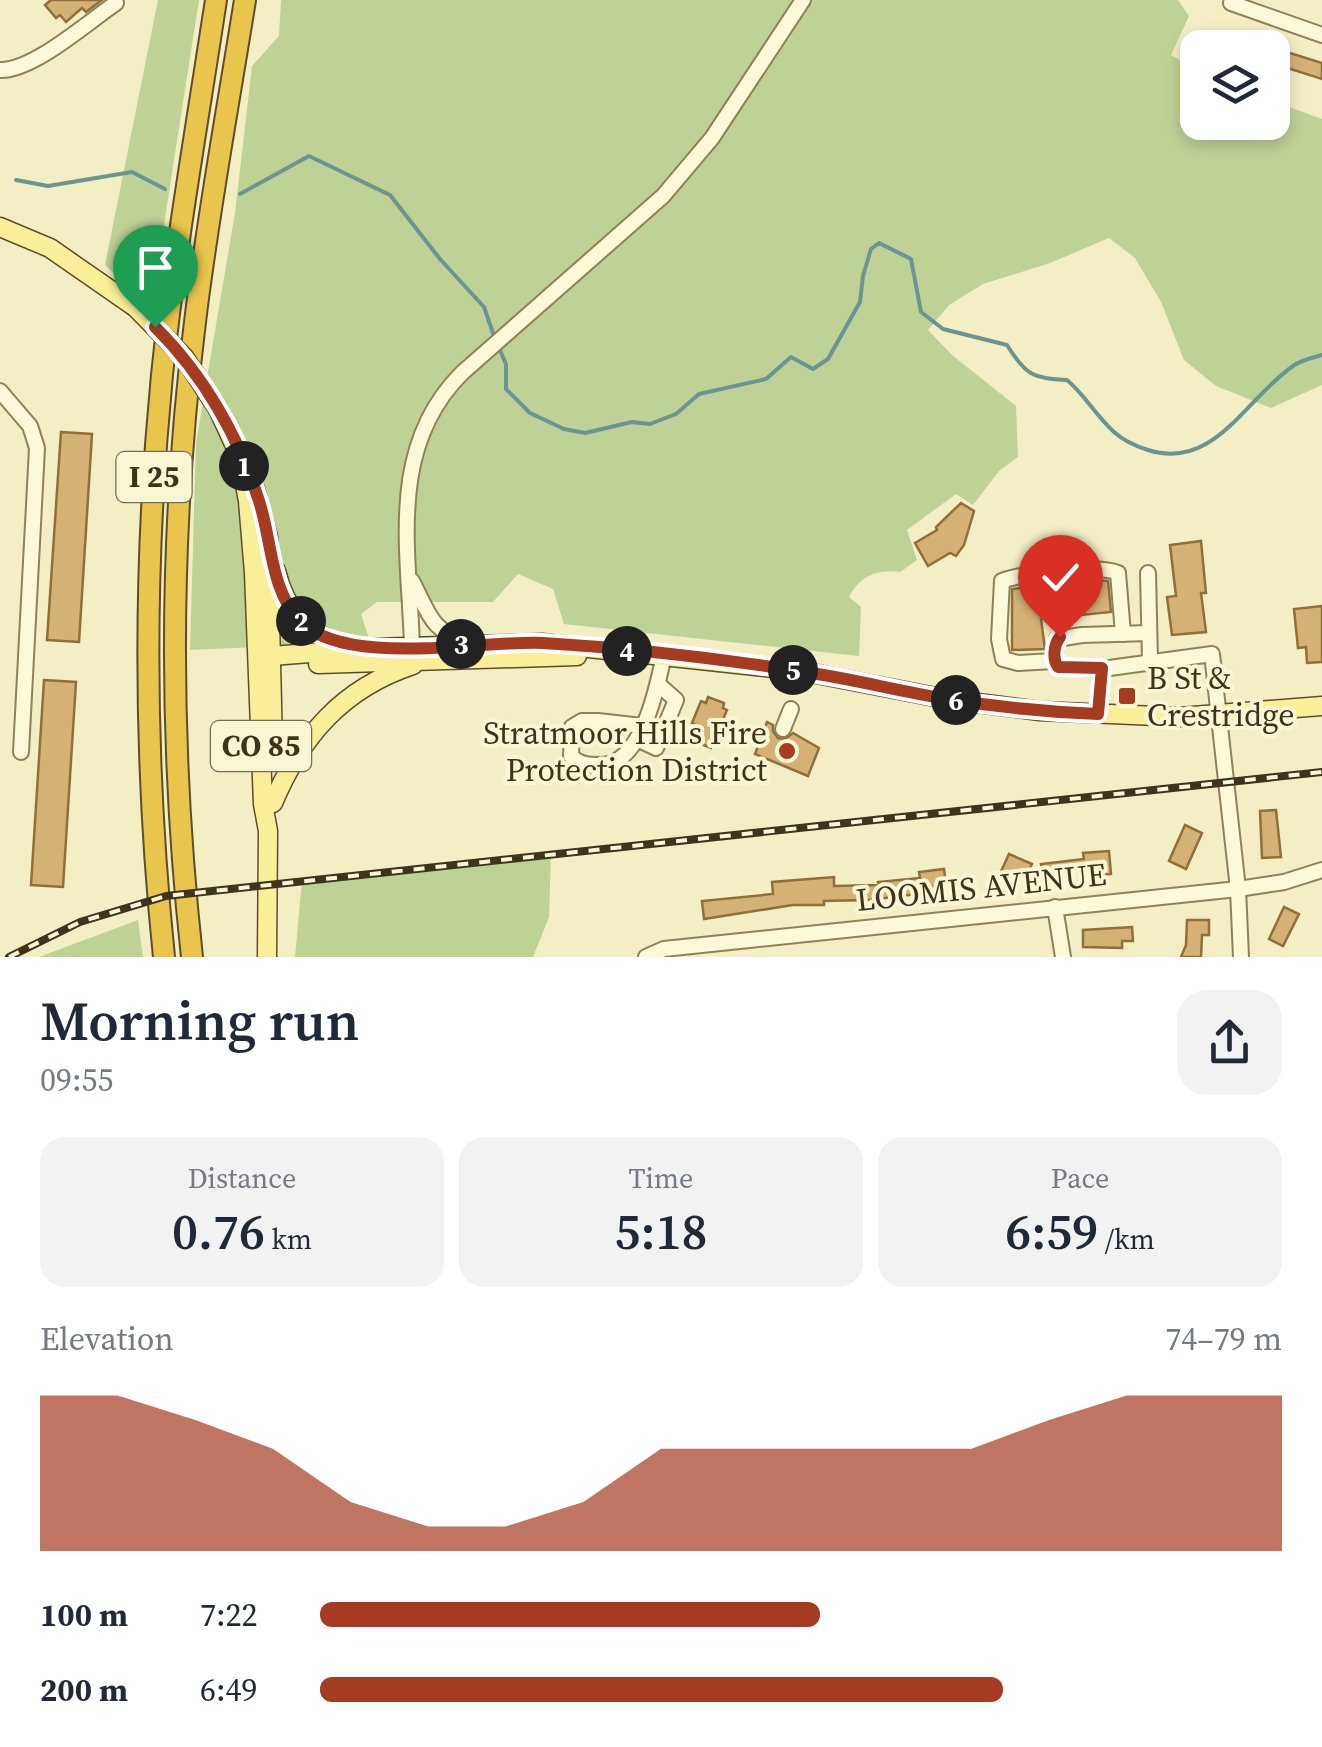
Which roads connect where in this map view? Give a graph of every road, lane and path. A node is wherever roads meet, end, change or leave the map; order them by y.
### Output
1 (216, 0) edge
2 (245, 0) edge
3 (804, 0) edge
4 (116, 3) dead end
5 (1231, 3) dead end
6 (1322, 35) edge
7 (0, 70) edge
8 (0, 228) edge
9 (0, 391) edge
10 (240, 458) junction
11 (268, 537) junction
12 (1148, 573) dead end
13 (410, 576) junction
14 (1150, 633) junction
15 (1124, 634) junction
16 (474, 644) junction
17 (412, 646) junction
18 (372, 648) junction
19 (664, 654) junction
20 (438, 660) junction
21 (1054, 660) junction
22 (268, 661) junction
23 (1150, 662) junction
24 (1102, 668) junction
25 (658, 684) junction
26 (1322, 706) edge
27 (791, 709) dead end
28 (1098, 714) junction
29 (1220, 716) junction
30 (783, 729) dead end
31 (639, 732) junction
32 (21, 752) dead end
33 (272, 802) junction
34 (268, 832) junction
35 (1322, 870) edge
36 (1238, 889) junction
37 (1056, 907) junction
38 (164, 957) edge
39 (192, 957) edge
40 (267, 957) edge
41 (646, 957) edge
42 (1063, 957) edge
43 (1241, 957) edge

1 - 38 highway, I 25
2 - 39 highway, I 25
3 - 13 street
4 - 7 street
5 - 6 street
8 - 10 main road, CO 85, bridge
9 - 32 street
10 - 11 main road, CO 85
10 - 22 main road, CO 85
11 - 18 main road
11 - 22 main road, CO 85
12 - 14 street
13 - 16 street
13 - 17 street
14 - 15 street
14 - 23 street
15 - 21 street
15 - 21 street
16 - 17 main road
16 - 19 main road
17 - 18 main road
18 - 22 main road
19 - 20 main road
19 - 25 street
19 - 28 main road
20 - 22 main road
20 - 33 main road
21 - 24 street
22 - 33 main road, CO 85
22 - 34 main road, CO 85
23 - 24 street
23 - 29 street
24 - 28 street
25 - 31 street
25 - 31 street
26 - 29 main road
27 - 30 street
28 - 29 main road
29 - 36 street
31 - 31 street
33 - 34 main road, CO 85
34 - 40 main road
35 - 36 street, LOOMIS AVENUE
36 - 37 street, LOOMIS AVENUE
36 - 43 street
37 - 41 street, LOOMIS AVENUE
37 - 42 street

